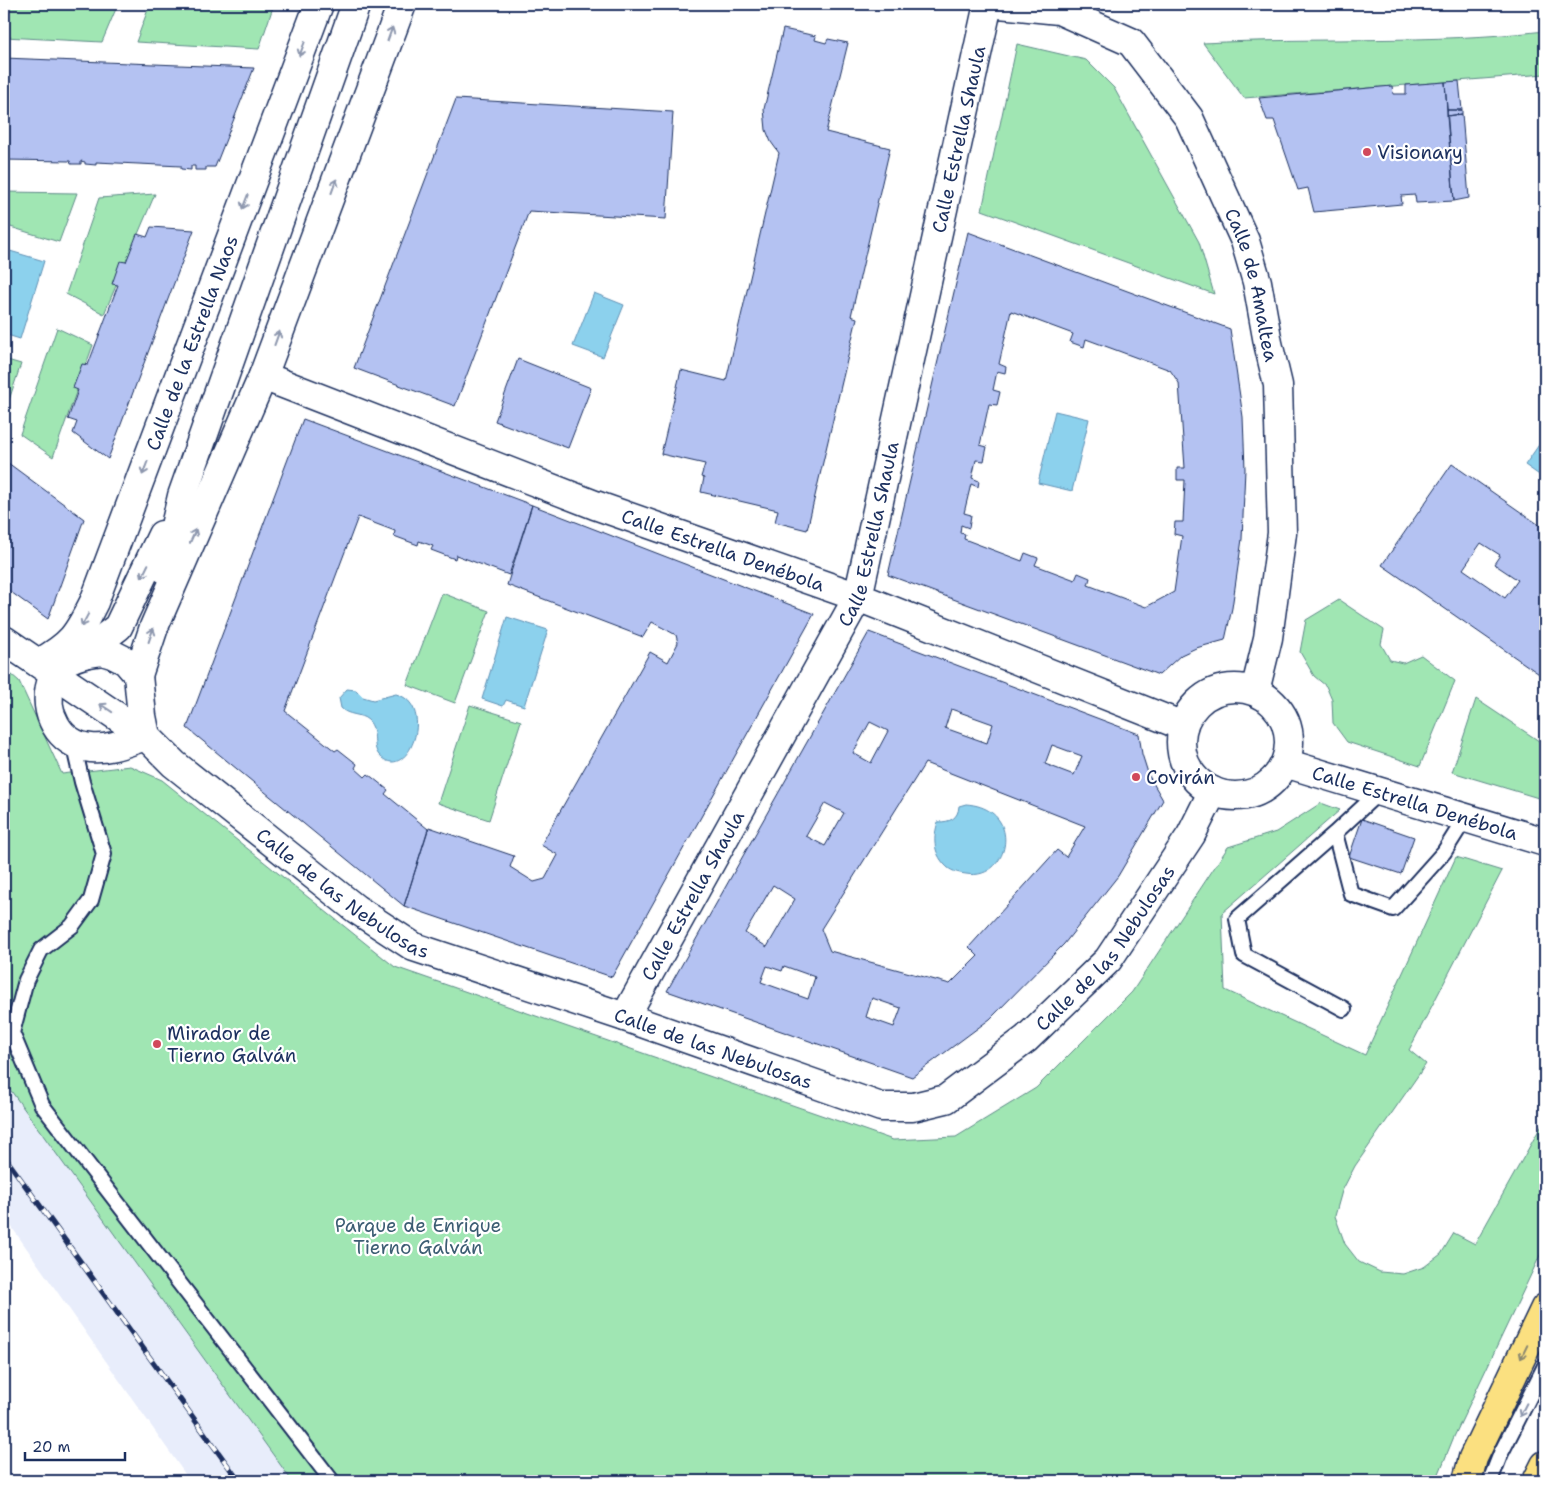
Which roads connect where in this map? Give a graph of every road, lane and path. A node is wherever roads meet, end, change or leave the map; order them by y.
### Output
1 (319, 4) edge
2 (356, 4) edge
3 (402, 4) edge
4 (988, 4) edge
5 (999, 4) edge
6 (263, 376) junction
7 (182, 496) junction
8 (167, 597) junction
9 (858, 597) junction
10 (4, 640) edge
11 (84, 653) junction
12 (46, 668) junction
13 (138, 675) junction
14 (1255, 691) junction
15 (1183, 726) junction
16 (146, 736) junction
17 (73, 743) junction
18 (1285, 763) junction
19 (1213, 791) junction
20 (1379, 792) junction
21 (1466, 817) junction
22 (1335, 833) junction
23 (1545, 842) edge
24 (1344, 1009) dead end
25 (625, 1017) junction
26 (1545, 1308) edge
27 (1545, 1366) edge
28 (1545, 1465) edge
29 (332, 1481) edge
30 (1467, 1481) edge
31 (1490, 1481) edge
32 (1537, 1481) edge

1 -> 12 street, Calle de la Estrella Naos
2 - 7 street, Calle de la Estrella Naos
6 -> 3 street, Calle de la Estrella Naos
4 - 9 street, Calle Estrella Shaula
5 - 14 street, Calle de Amaltea
8 -> 6 street, Calle de la Estrella Naos
6 - 9 street, Calle Estrella Denébola
7 - 8 street, Calle de la Estrella Naos
7 -> 11 street, Calle de la Estrella Naos
13 -> 8 street, Calle de la Estrella Naos
9 - 15 street, Calle Estrella Denébola
9 - 25 street, Calle Estrella Shaula
10 - 12 street, Calle de las Nebulosas
11 - 12 street
11 - 13 street
16 -> 12 street, Calle de las Nebulosas
12 - 17 street
13 - 16 street
14 - 15 street
14 - 18 street
15 - 19 street
16 - 17 street
16 - 25 street, Calle de las Nebulosas
17 - 29 lane
18 - 19 street
18 - 20 street, Calle Estrella Denébola
19 - 25 street, Calle de las Nebulosas
20 - 21 street, Calle Estrella Denébola
20 - 22 lane
21 - 22 lane
21 - 23 street, Calle Estrella Denébola
22 - 24 lane
26 -> 30 main road
27 -> 31 lane
28 - 32 main road

